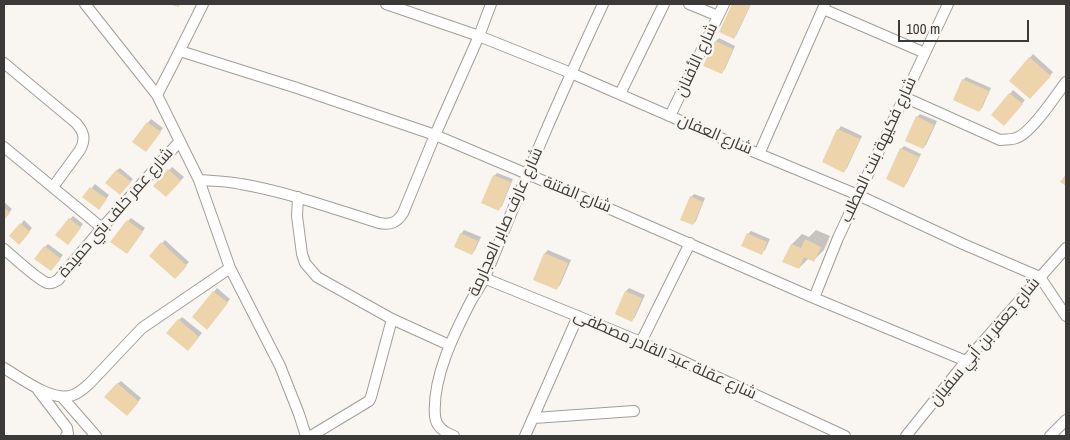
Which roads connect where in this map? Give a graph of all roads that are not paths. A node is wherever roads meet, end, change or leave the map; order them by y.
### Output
1 (85, 4) edge
2 (202, 4) edge
3 (386, 4) edge
4 (492, 4) edge
5 (603, 4) edge
6 (664, 4) edge
7 (689, 4) edge
8 (724, 4) edge
9 (948, 4) edge
10 (824, 7) edge
11 (718, 16) junction
12 (479, 36) junction
13 (180, 51) junction
14 (925, 53) junction
15 (4, 63) edge
16 (571, 73) junction
17 (1066, 82) edge
18 (620, 94) junction
19 (156, 95) junction
20 (904, 96) junction
21 (670, 116) junction
22 (435, 135) junction
23 (180, 142) junction
24 (4, 147) edge
25 (759, 154) junction
26 (527, 175) junction
27 (199, 180) junction
28 (53, 187) junction
29 (858, 195) junction
30 (298, 198) junction
31 (102, 228) junction
32 (690, 243) junction
33 (1066, 248) edge
34 (4, 249) edge
35 (230, 268) junction
36 (1040, 277) junction
37 (484, 278) junction
38 (814, 298) junction
39 (578, 316) junction
40 (1066, 316) edge
41 (392, 319) junction
42 (641, 342) junction
43 (450, 345) junction
44 (966, 360) junction
45 (4, 368) edge
46 (36, 387) junction
47 (62, 397) junction
48 (634, 412) dead end
49 (534, 418) junction
50 (1066, 420) edge
51 (66, 436) edge
52 (96, 436) edge
53 (306, 436) edge
54 (311, 436) edge
55 (454, 436) edge
56 (525, 436) edge
57 (845, 436) edge
58 (906, 436) edge
59 (1050, 436) edge

1 - 19 street
2 - 13 street
3 - 12 street, شارع العفان
4 - 12 street
5 - 16 street, شارع عارف صابر العجارمة
6 - 18 street
7 - 11 street
8 - 11 street, شارع الأفنان
9 - 14 street, شارع فكيهة بنت المطلب
10 - 14 street
10 - 25 street
11 - 21 street, شارع الأفنان
12 - 16 street, شارع العفان
12 - 22 street
13 - 19 street
13 - 22 street, شارع الفتنة
14 - 20 street, شارع فكيهة بنت المطلب
15 - 28 street
16 - 18 street, شارع العفان
16 - 26 street, شارع عارف صابر العجارمة
17 - 20 street
18 - 21 street, شارع العفان
19 - 23 street
20 - 29 street, شارع فكيهة بنت المطلب
21 - 25 street, شارع العفان
22 - 26 street, شارع الفتنة
22 - 30 street
23 - 27 street
23 - 31 street, شارع عمر خلف بني حميدة
24 - 28 street
25 - 29 street, شارع العفان
26 - 32 street, شارع الفتنة
26 - 37 street, شارع عارف صابر العجارمة
27 - 30 street
27 - 35 street
28 - 31 street
29 - 36 street, شارع العفان
29 - 38 street, شارع فكيهة بنت المطلب
30 - 41 street
31 - 34 street, شارع عمر خلف بني حميدة
32 - 38 street, شارع الفتنة
32 - 42 street
33 - 36 street, شارع جعفر بن أبي سفيان
35 - 47 street
35 - 53 street
36 - 40 street
36 - 44 street, شارع جعفر بن أبي سفيان
37 - 39 street, شارع عقلة عبد القادر مصطفى
37 - 43 street, شارع عارف صابر العجارمة
38 - 44 street, شارع الفتنة
39 - 42 street, شارع عقلة عبد القادر مصطفى
39 - 49 street
41 - 43 street
41 - 54 street
42 - 57 street, شارع عقلة عبد القادر مصطفى
43 - 55 street, شارع عارف صابر العجارمة
44 - 58 street, شارع جعفر بن أبي سفيان
45 - 46 street
46 - 47 street
46 - 51 street
47 - 52 street
48 - 49 street
49 - 56 street
50 - 59 street

